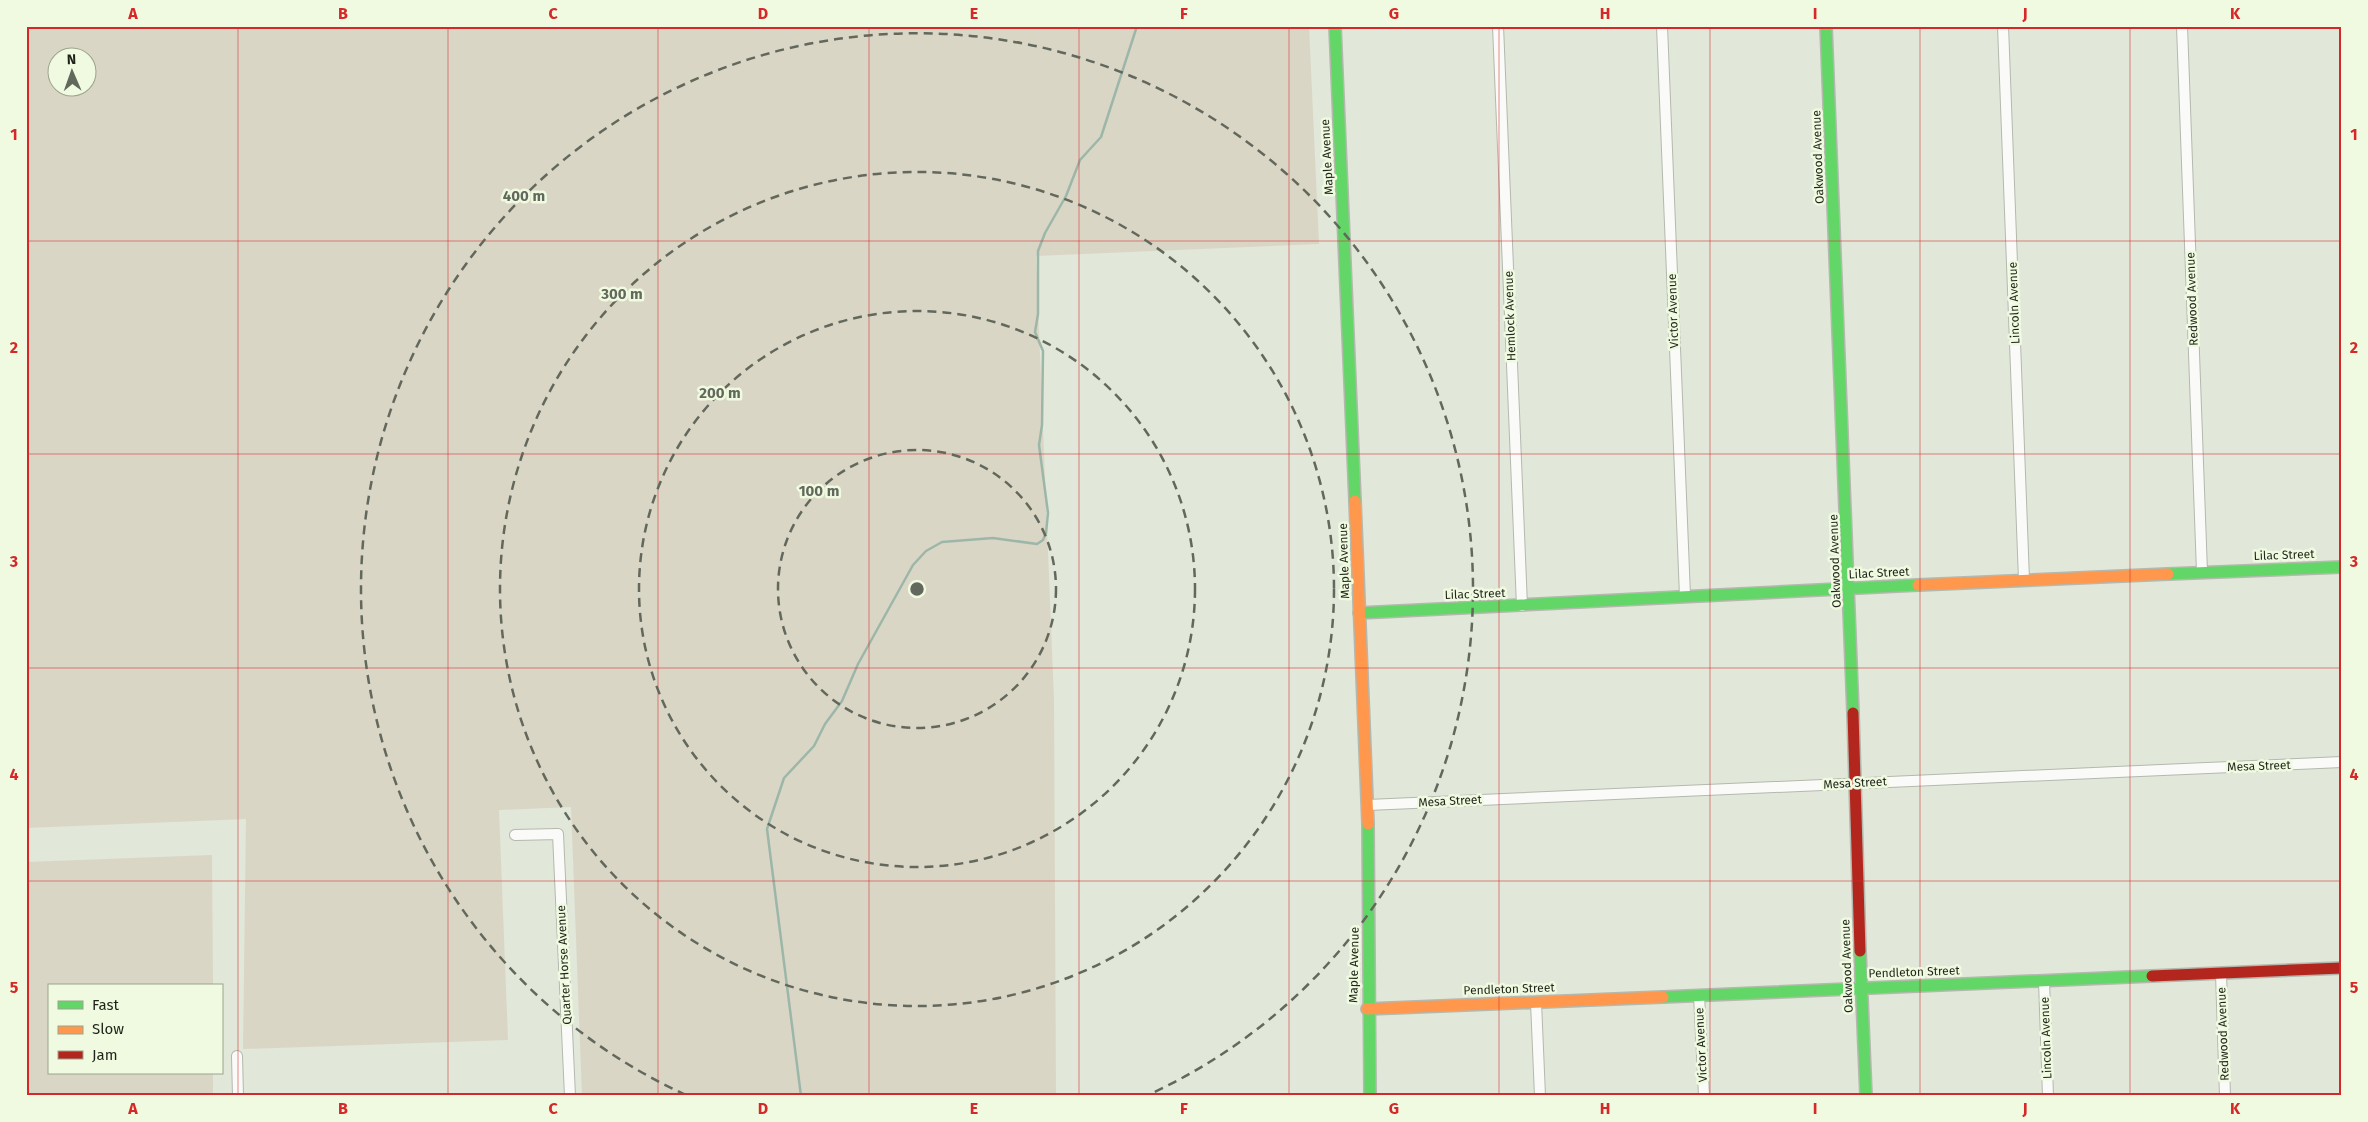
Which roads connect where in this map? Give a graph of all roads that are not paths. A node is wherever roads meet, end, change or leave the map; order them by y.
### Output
1 (1335, 26) edge
2 (1498, 26) edge
3 (1662, 26) edge
4 (1826, 26) edge
5 (2003, 26) edge
6 (2182, 26) edge
7 (2342, 567) edge
8 (2202, 572) junction
9 (2024, 580) junction
10 (1850, 588) junction
11 (1685, 596) junction
12 (1522, 606) junction
13 (1359, 613) junction
14 (2342, 762) edge
15 (1856, 782) junction
16 (1368, 805) junction
17 (514, 835) dead end
18 (2342, 968) edge
19 (2221, 973) junction
20 (2044, 980) junction
21 (1861, 988) junction
22 (1699, 995) junction
23 (1536, 1002) junction
24 (1367, 1009) junction
25 (237, 1056) dead end
26 (238, 1096) edge
27 (570, 1096) edge
28 (1370, 1096) edge
29 (1540, 1096) edge
30 (1704, 1096) edge
31 (1866, 1096) edge
32 (2048, 1096) edge
33 (2225, 1096) edge

1 - 13 street, Maple Avenue
2 - 12 street, Hemlock Avenue
3 - 11 street, Victor Avenue
4 - 10 street, Oakwood Avenue
5 - 9 street, Lincoln Avenue
6 - 8 street, Redwood Avenue
7 - 8 street, Lilac Street
8 - 9 street, Lilac Street
9 - 10 street, Lilac Street
10 - 11 street, Lilac Street
10 - 15 street, Oakwood Avenue
11 - 12 street, Lilac Street
12 - 13 street, Lilac Street
13 - 16 street, Maple Avenue
14 - 15 street, Mesa Street
15 - 16 street, Mesa Street
15 - 21 street, Oakwood Avenue
16 - 24 street, Maple Avenue
17 - 27 street, Quarter Horse Avenue
18 - 19 street, Pendleton Street
19 - 20 street, Pendleton Street
19 - 33 street, Redwood Avenue
20 - 21 street, Pendleton Street
20 - 32 street, Lincoln Avenue
21 - 22 street, Pendleton Street
21 - 31 street, Oakwood Avenue
22 - 23 street, Pendleton Street
22 - 30 street, Victor Avenue
23 - 24 street, Pendleton Street
23 - 29 street
24 - 28 street, Maple Avenue
25 - 26 street

